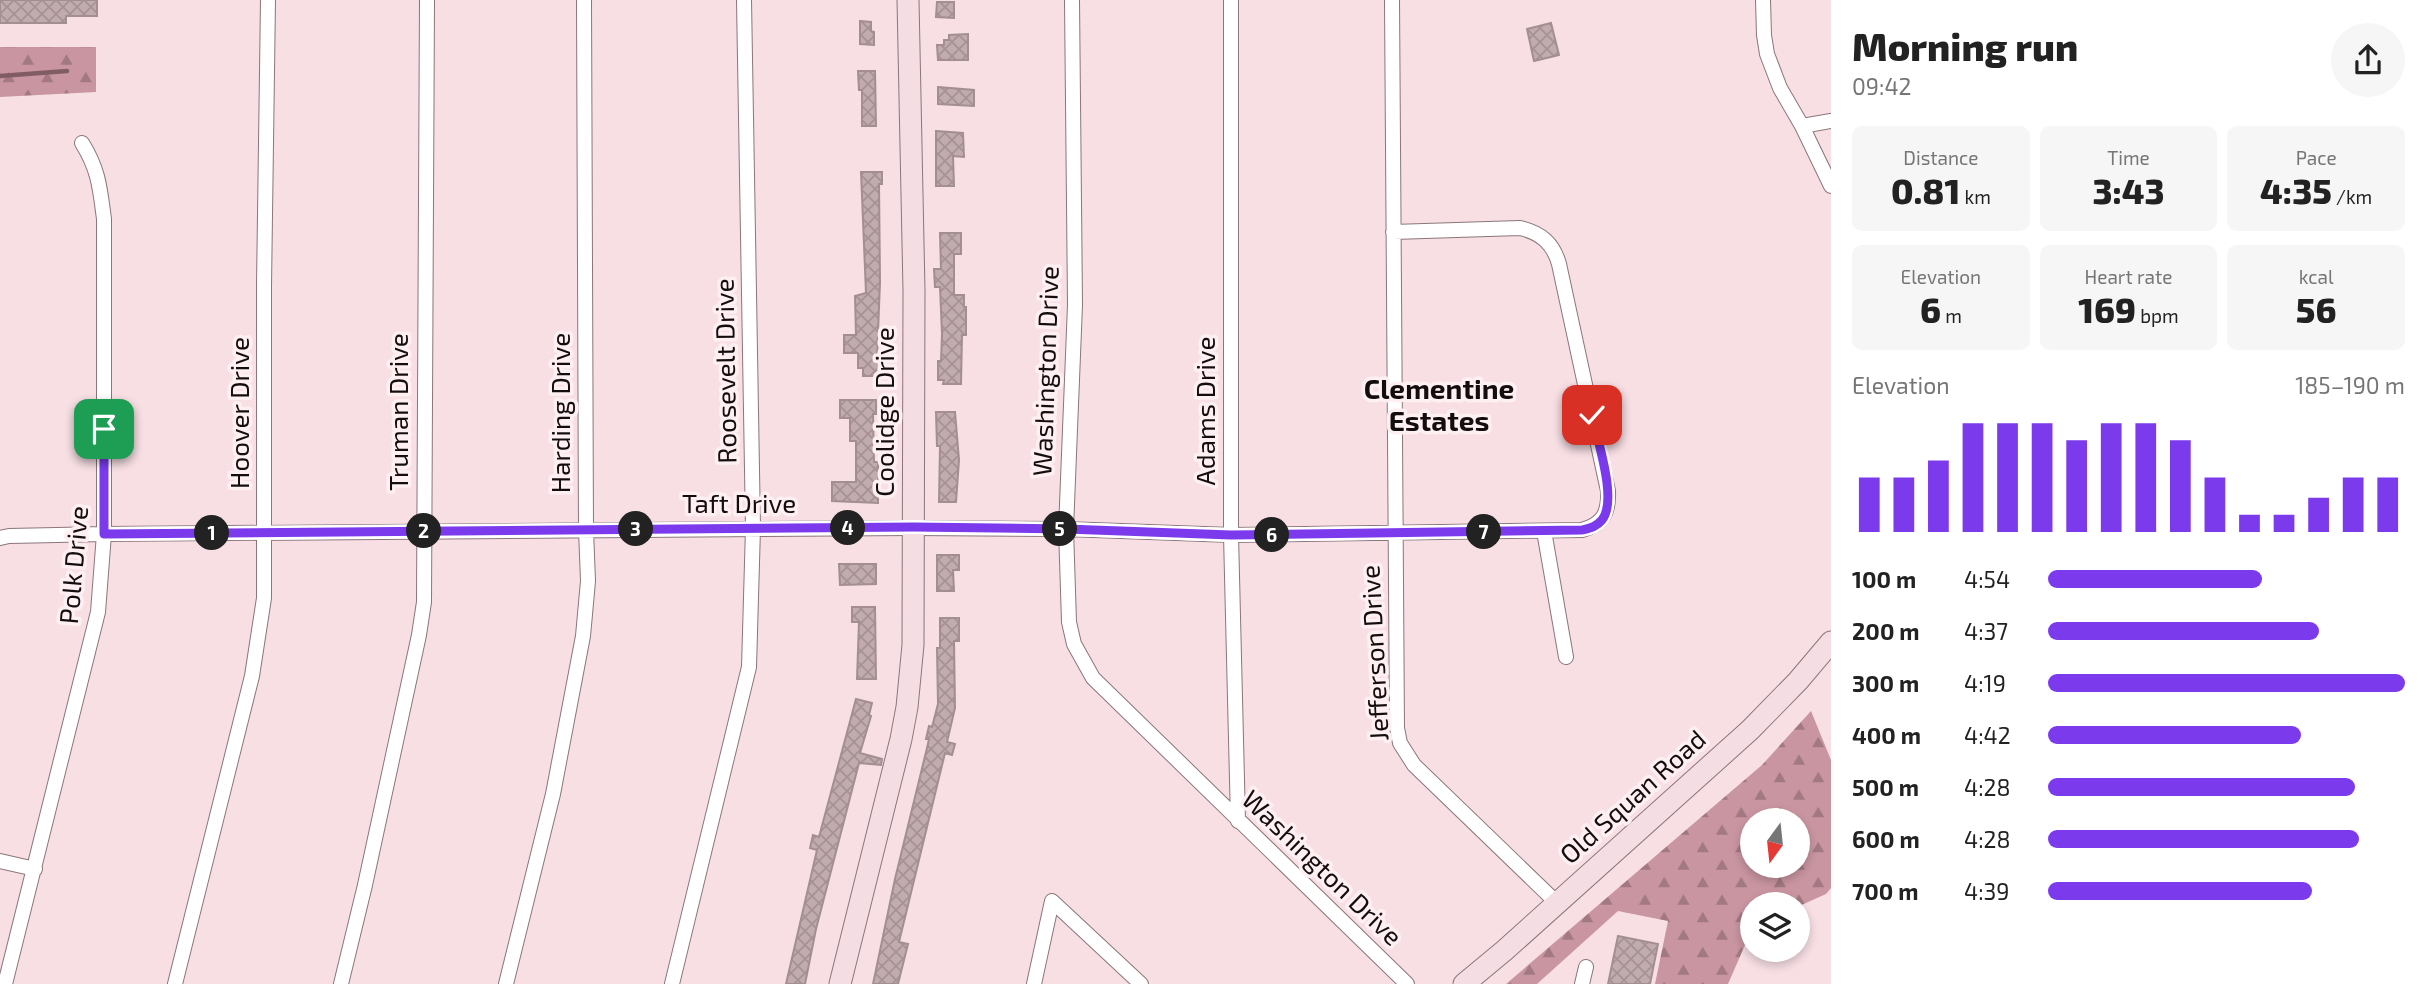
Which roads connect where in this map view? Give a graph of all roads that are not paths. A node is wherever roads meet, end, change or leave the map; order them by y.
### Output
1 (268, 0) edge
2 (427, 0) edge
3 (584, 0) edge
4 (744, 0) edge
5 (908, 0) edge
6 (1072, 0) edge
7 (1231, 0) edge
8 (1392, 0) edge
9 (1763, 0) edge
10 (1831, 121) edge
11 (1802, 126) junction
12 (82, 143) dead end
13 (1831, 186) edge
14 (1393, 232) junction
15 (913, 527) junction
16 (753, 528) junction
17 (1066, 529) junction
18 (586, 530) junction
19 (424, 531) junction
20 (1544, 531) junction
21 (266, 533) junction
22 (1395, 533) junction
23 (104, 534) junction
24 (1231, 535) junction
25 (0, 538) edge
26 (1831, 642) edge
27 (1566, 657) dead end
28 (1238, 821) junction
29 (0, 861) edge
30 (35, 869) junction
31 (1557, 904) junction
32 (1586, 967) dead end
33 (5, 984) edge
34 (174, 984) edge
35 (341, 984) edge
36 (506, 984) edge
37 (672, 984) edge
38 (840, 984) edge
39 (1034, 984) edge
40 (1141, 984) edge
41 (1407, 984) edge
42 (1464, 984) edge
43 (1582, 984) edge

1 - 21 street, Hoover Drive
2 - 19 street, Truman Drive
3 - 18 street, Harding Drive
4 - 16 street, Roosevelt Drive
5 - 15 street, Coolidge Drive
6 - 17 street, Washington Drive
7 - 24 street, Adams Drive
8 - 14 street, Jefferson Drive
9 - 11 street
10 - 11 street
11 - 13 street
12 - 23 street, Polk Drive
14 - 20 street, Taft Drive
14 - 22 street, Jefferson Drive
15 - 16 street, Taft Drive
15 - 17 street, Taft Drive
15 - 38 street, Coolidge Drive
16 - 18 street, Taft Drive
16 - 37 street, Roosevelt Drive
17 - 24 street, Taft Drive
17 - 28 street, Washington Drive
18 - 19 street, Taft Drive
18 - 36 street, Harding Drive
19 - 21 street, Taft Drive
19 - 35 street, Truman Drive
20 - 22 street, Taft Drive
20 - 27 street
21 - 23 street, Taft Drive
21 - 34 street, Hoover Drive
22 - 24 street, Taft Drive
22 - 31 street, Jefferson Drive
23 - 25 street, Taft Drive
23 - 30 street, Polk Drive
24 - 28 street, Adams Drive
26 - 31 street, Old Squan Road
28 - 41 street, Washington Drive
29 - 30 street
30 - 33 street, Polk Drive
31 - 42 street, Old Squan Road
32 - 43 street
39 - 40 street

